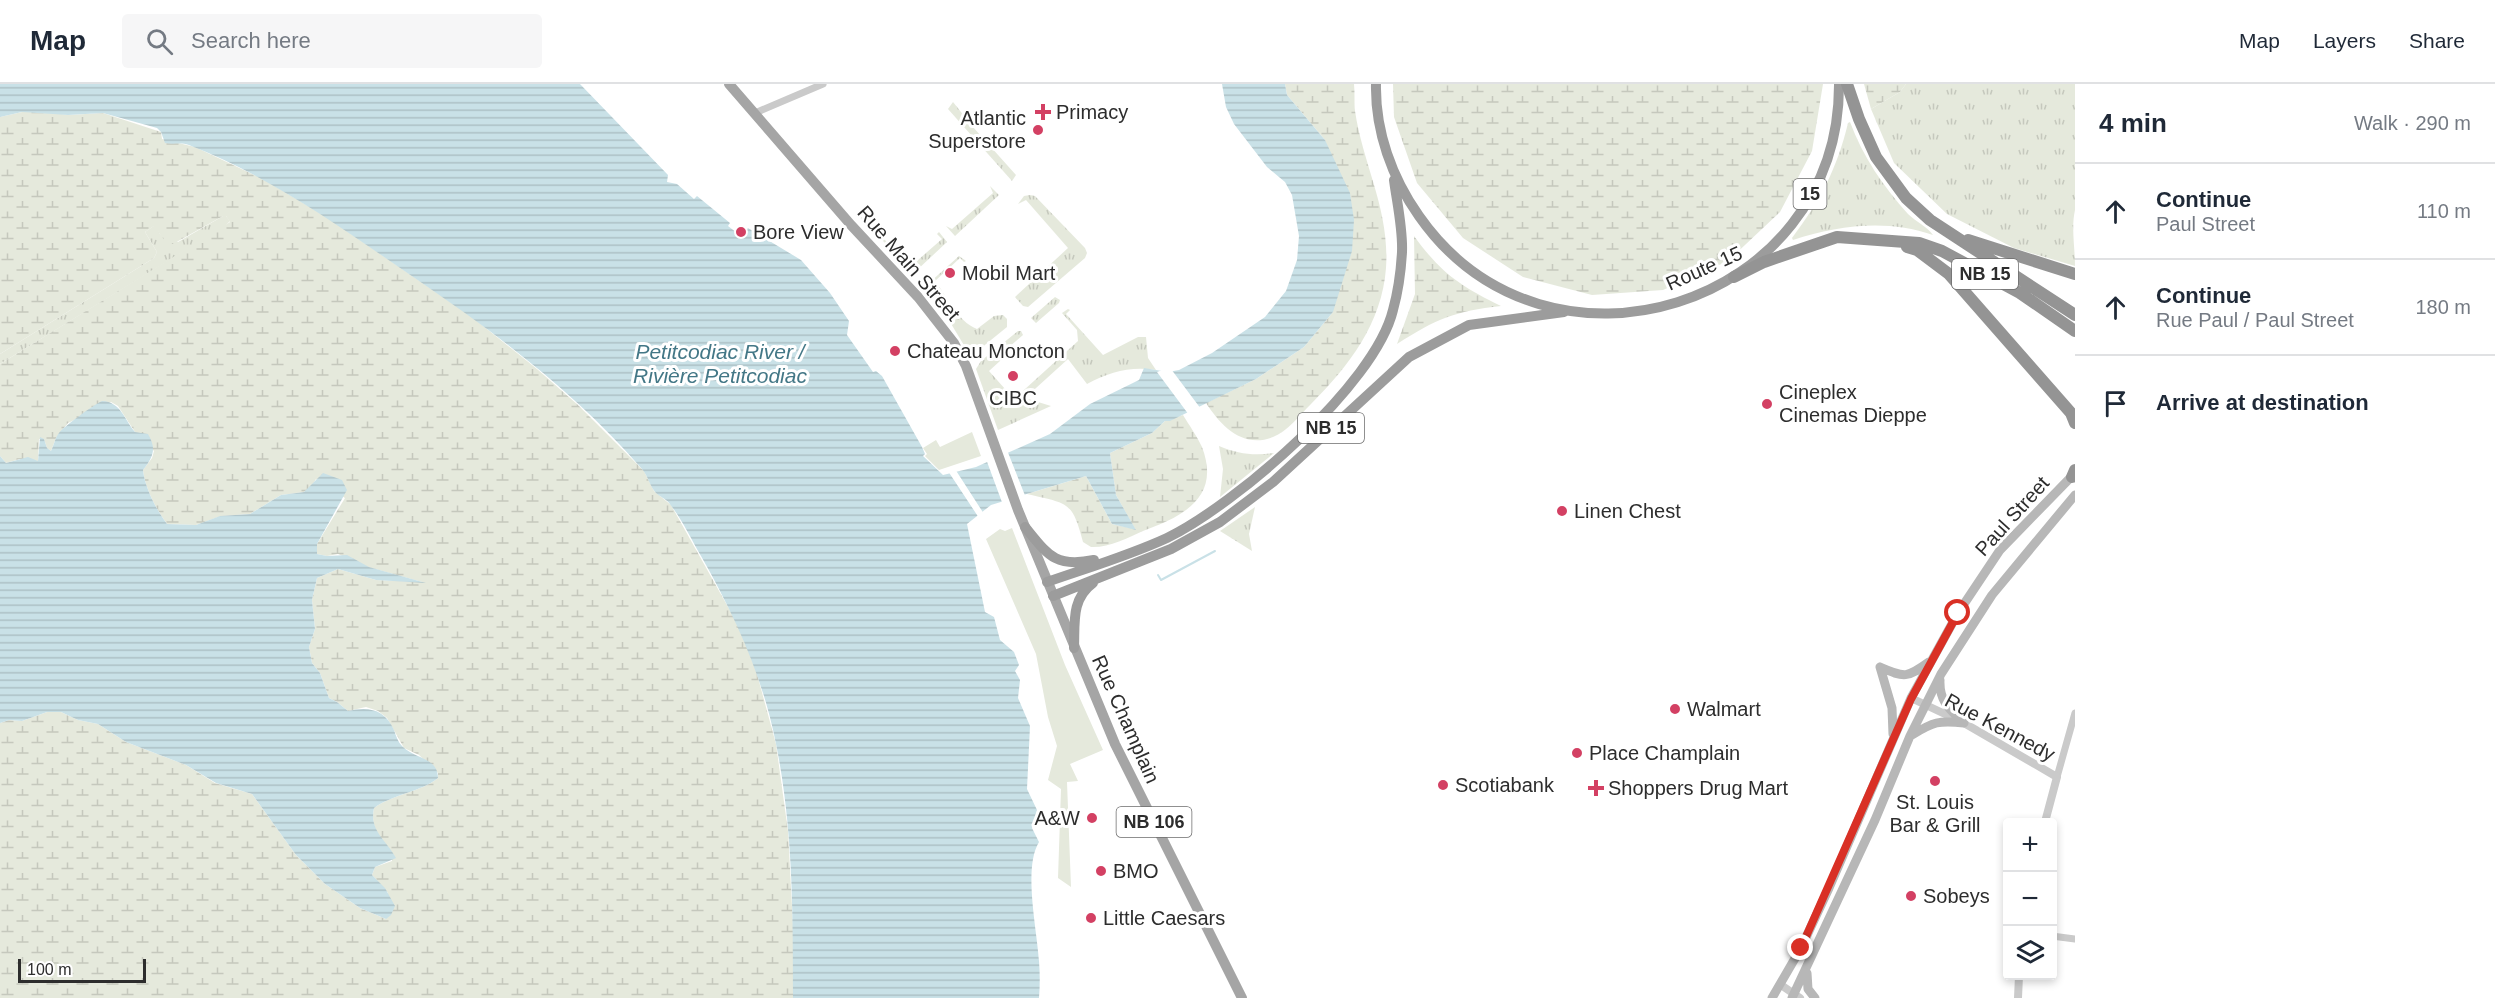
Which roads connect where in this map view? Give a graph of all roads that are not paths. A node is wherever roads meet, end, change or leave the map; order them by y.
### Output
1 (729, 84) edge
2 (823, 84) edge
3 (1376, 84) edge
4 (1839, 84) edge
5 (1847, 84) edge
6 (755, 113) junction
7 (1393, 170) junction
8 (1954, 235) junction
9 (1886, 240) junction
10 (2075, 274) edge
11 (1734, 277) junction
12 (1570, 311) junction
13 (2075, 315) edge
14 (2075, 331) edge
15 (2075, 423) edge
16 (2074, 473) edge
17 (2075, 495) edge
18 (1025, 527) junction
19 (1132, 553) junction
20 (1103, 576) junction
21 (1047, 582) junction
22 (1053, 596) junction
23 (1074, 648) junction
24 (1931, 661) junction
25 (1941, 674) junction
26 (1911, 699) junction
27 (1926, 706) junction
28 (2075, 713) edge
29 (1964, 723) junction
30 (1910, 736) junction
31 (1892, 743) junction
32 (2057, 777) junction
33 (2046, 818) edge
34 (2057, 937) edge
35 (2075, 939) edge
36 (1810, 962) junction
37 (2019, 980) edge
38 (1781, 985) junction
39 (1796, 997) edge
40 (1242, 998) edge
41 (1772, 998) edge
42 (1815, 998) edge
43 (2018, 998) edge

1 - 6 main road, Rue Main Street / NB 106
2 - 6 street
3 - 7 highway, Route 15 / NB 15
4 - 11 highway, 15
5 - 8 highway, NB 15
6 - 18 main road, Rue Main Street / NB 106
7 - 12 highway, Route 15 / NB 15
7 - 19 highway, NB 15
8 - 10 highway
8 - 13 highway, NB 15
9 - 11 highway, Route 15 / NB 15
9 - 14 highway, NB 15
9 - 15 highway
11 - 12 highway, Route 15 / NB 15
12 - 20 highway, NB 15
16 - 24 main road, Paul Street
17 - 25 main road
18 - 19 highway
18 - 21 main road, Rue Main Street / NB 106
19 - 21 highway, NB 15
20 - 22 highway, NB 15
20 - 23 highway
21 - 22 main road, Rue Main Street / NB 106
22 - 23 main road, NB 106
23 - 40 main road, Rue Champlain / NB 106
24 - 26 main road, Paul Street
24 - 31 main road
25 - 27 main road
25 - 29 main road
26 - 27 street, Rue Kennedy
26 - 31 main road, Paul Street
27 - 29 street, Rue Kennedy
27 - 30 main road
28 - 32 street
29 - 30 main road
29 - 32 street, Rue Kennedy
30 - 36 main road
31 - 38 main road, Paul Street
32 - 33 street
34 - 35 street
36 - 39 main road
36 - 42 main road
37 - 43 street
38 - 39 street
38 - 41 main road

